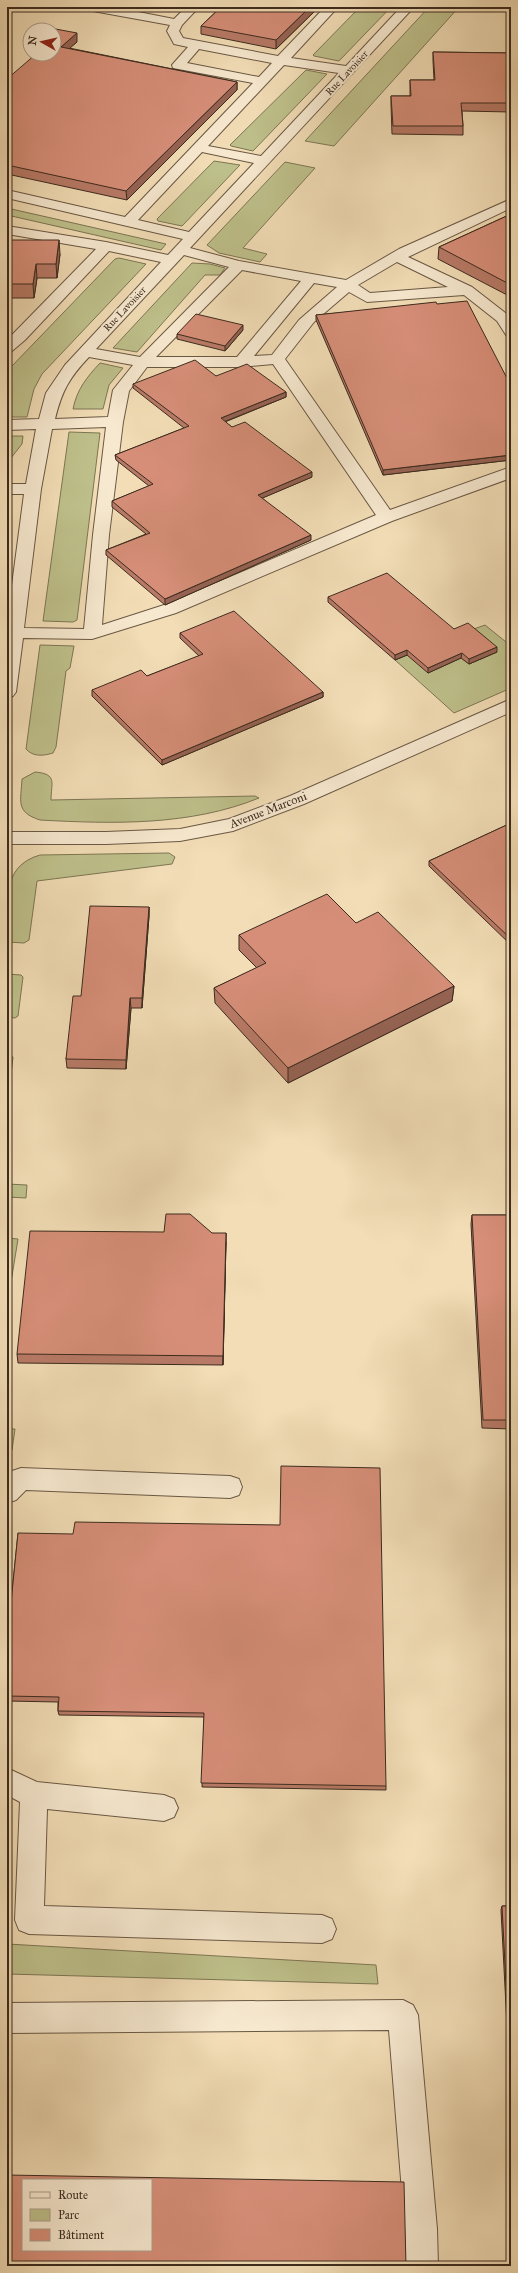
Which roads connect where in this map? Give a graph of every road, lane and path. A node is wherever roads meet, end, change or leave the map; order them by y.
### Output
1 (93, 7) edge
2 (193, 7) edge
3 (332, 7) edge
4 (408, 7) edge
5 (177, 23) junction
6 (195, 46) junction
7 (283, 61) junction
8 (349, 70) junction
9 (262, 81) junction
10 (200, 148) junction
11 (264, 161) junction
12 (7, 194) edge
13 (511, 203) edge
14 (128, 222) junction
15 (7, 230) edge
16 (192, 237) junction
17 (106, 246) junction
18 (175, 255) junction
19 (397, 257) junction
20 (239, 265) junction
21 (310, 279) junction
22 (348, 285) junction
23 (467, 290) junction
24 (507, 318) edge
25 (511, 332) edge
26 (7, 348) edge
27 (85, 352) junction
28 (277, 359) junction
29 (143, 362) junction
30 (241, 362) junction
31 (115, 422) junction
32 (7, 425) edge
33 (45, 425) junction
34 (511, 472) edge
35 (7, 489) edge
36 (33, 489) junction
37 (386, 517) junction
38 (15, 633) junction
39 (92, 634) junction
40 (7, 692) edge
41 (511, 704) edge
42 (7, 838) edge
43 (230, 1487) dead end
44 (7, 1492) edge
45 (7, 1781) edge
46 (34, 1796) junction
47 (164, 1808) dead end
48 (322, 1929) dead end
49 (7, 2018) edge
50 (422, 2266) edge

1 - 5 street
2 - 5 street
3 - 7 street
4 - 8 street, Rue Lavoisier
5 - 6 street
6 - 7 street
6 - 9 street
7 - 8 street
7 - 9 street
8 - 11 street, Rue Lavoisier
9 - 10 street
10 - 11 street
10 - 14 street
11 - 16 street, Rue Lavoisier
12 - 14 street
13 - 19 street
14 - 16 street
15 - 17 street
16 - 18 street, Rue Lavoisier
17 - 18 street
17 - 26 street
18 - 20 street
18 - 27 street, Rue Lavoisier
19 - 22 street
19 - 23 street
20 - 21 street
20 - 29 street
21 - 22 street
21 - 30 street
22 - 23 street
22 - 28 street
23 - 24 street
24 - 25 street
27 - 29 street
27 - 33 street, Rue Lavoisier
28 - 30 street
28 - 37 street
29 - 30 street
29 - 31 street
31 - 33 street
31 - 39 street
32 - 33 street
33 - 36 street, Rue Lavoisier
34 - 37 street
35 - 36 street
36 - 38 street, Rue Lavoisier
37 - 39 street
38 - 39 street
38 - 40 street, Rue Lavoisier
41 - 42 street, Avenue Marconi
43 - 44 street
45 - 46 street
46 - 47 street
46 - 48 street
49 - 50 street

